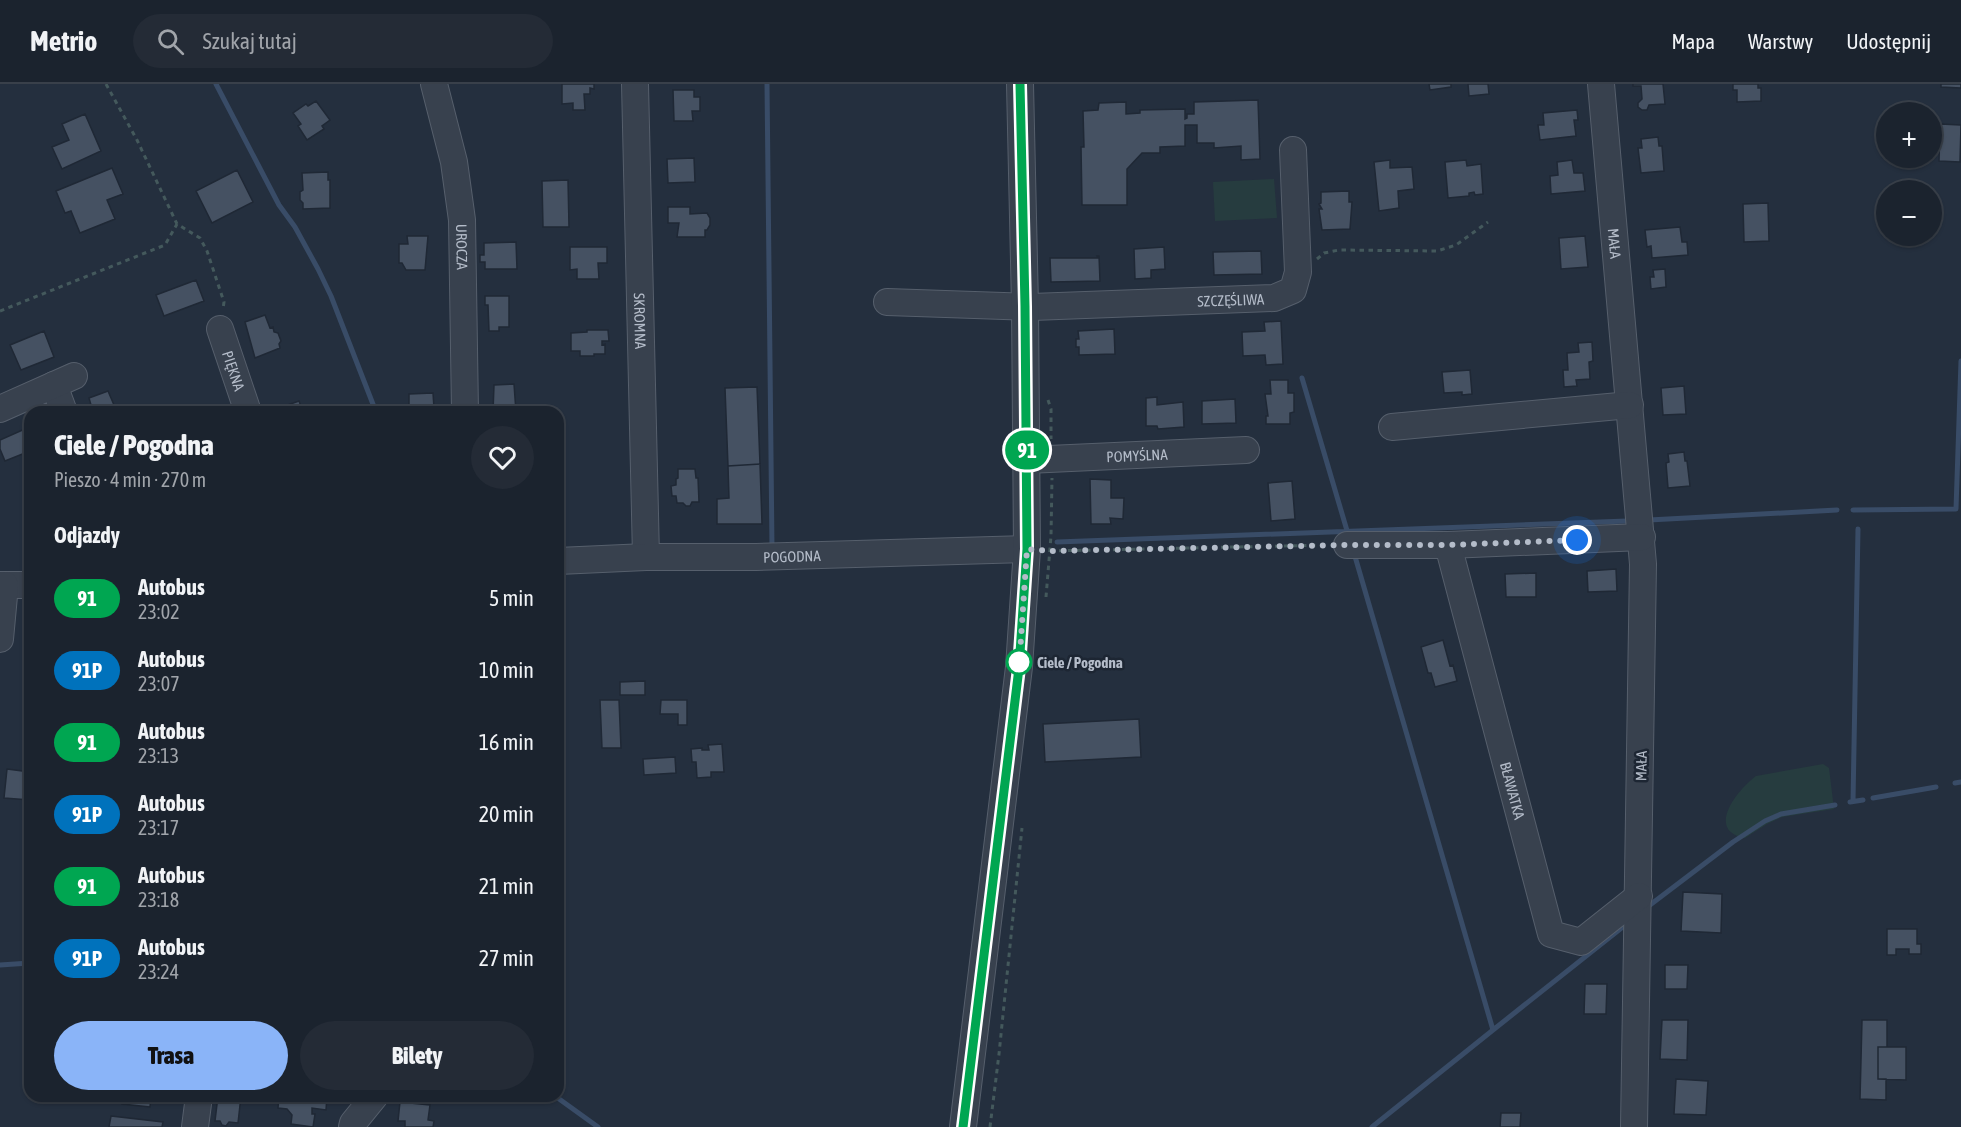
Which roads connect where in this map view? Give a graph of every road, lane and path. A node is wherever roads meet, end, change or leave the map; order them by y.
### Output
1 (106, 84) edge
2 (434, 84) edge
3 (635, 84) edge
4 (1020, 84) edge
5 (1601, 84) edge
6 (1293, 150) dead end
7 (1488, 222) dead end
8 (177, 224) junction
9 (1298, 272) junction
10 (887, 302) dead end
11 (1025, 306) junction
12 (0, 311) edge
13 (220, 329) joint
14 (1630, 405) junction
15 (64, 406) edge
16 (246, 406) edge
17 (465, 406) edge
18 (0, 409) edge
19 (1392, 427) dead end
20 (1246, 450) dead end
21 (1027, 460) junction
22 (1642, 537) junction
23 (1347, 545) joint
24 (1448, 545) junction
25 (1027, 549) junction
26 (646, 557) junction
27 (564, 561) edge
28 (12, 585) edge
29 (0, 639) edge
30 (1639, 896) junction
31 (198, 1102) edge
32 (370, 1102) edge
33 (195, 1127) edge
34 (352, 1127) edge
35 (963, 1127) edge
36 (1634, 1127) edge

1 - 8 path
2 - 17 street, UROCZA
3 - 26 street, SKROMNA
4 - 11 street
5 - 14 street, MAŁA
6 - 9 street
7 - 9 path
8 - 12 path
8 - 13 path
9 - 11 street, SZCZĘŚLIWA
10 - 11 street
11 - 21 street
13 - 16 street, PIĘKNA
14 - 19 street
14 - 22 street, MAŁA
15 - 18 street
20 - 21 street, POMYŚLNA
21 - 25 street
22 - 24 street
22 - 30 street, MAŁA
23 - 24 street
23 - 25 path
24 - 30 street, BŁAWATKA
25 - 26 street, POGODNA
25 - 35 street
26 - 27 street, POGODNA
28 - 29 street
30 - 36 street, MAŁA
31 - 33 street
32 - 34 street

